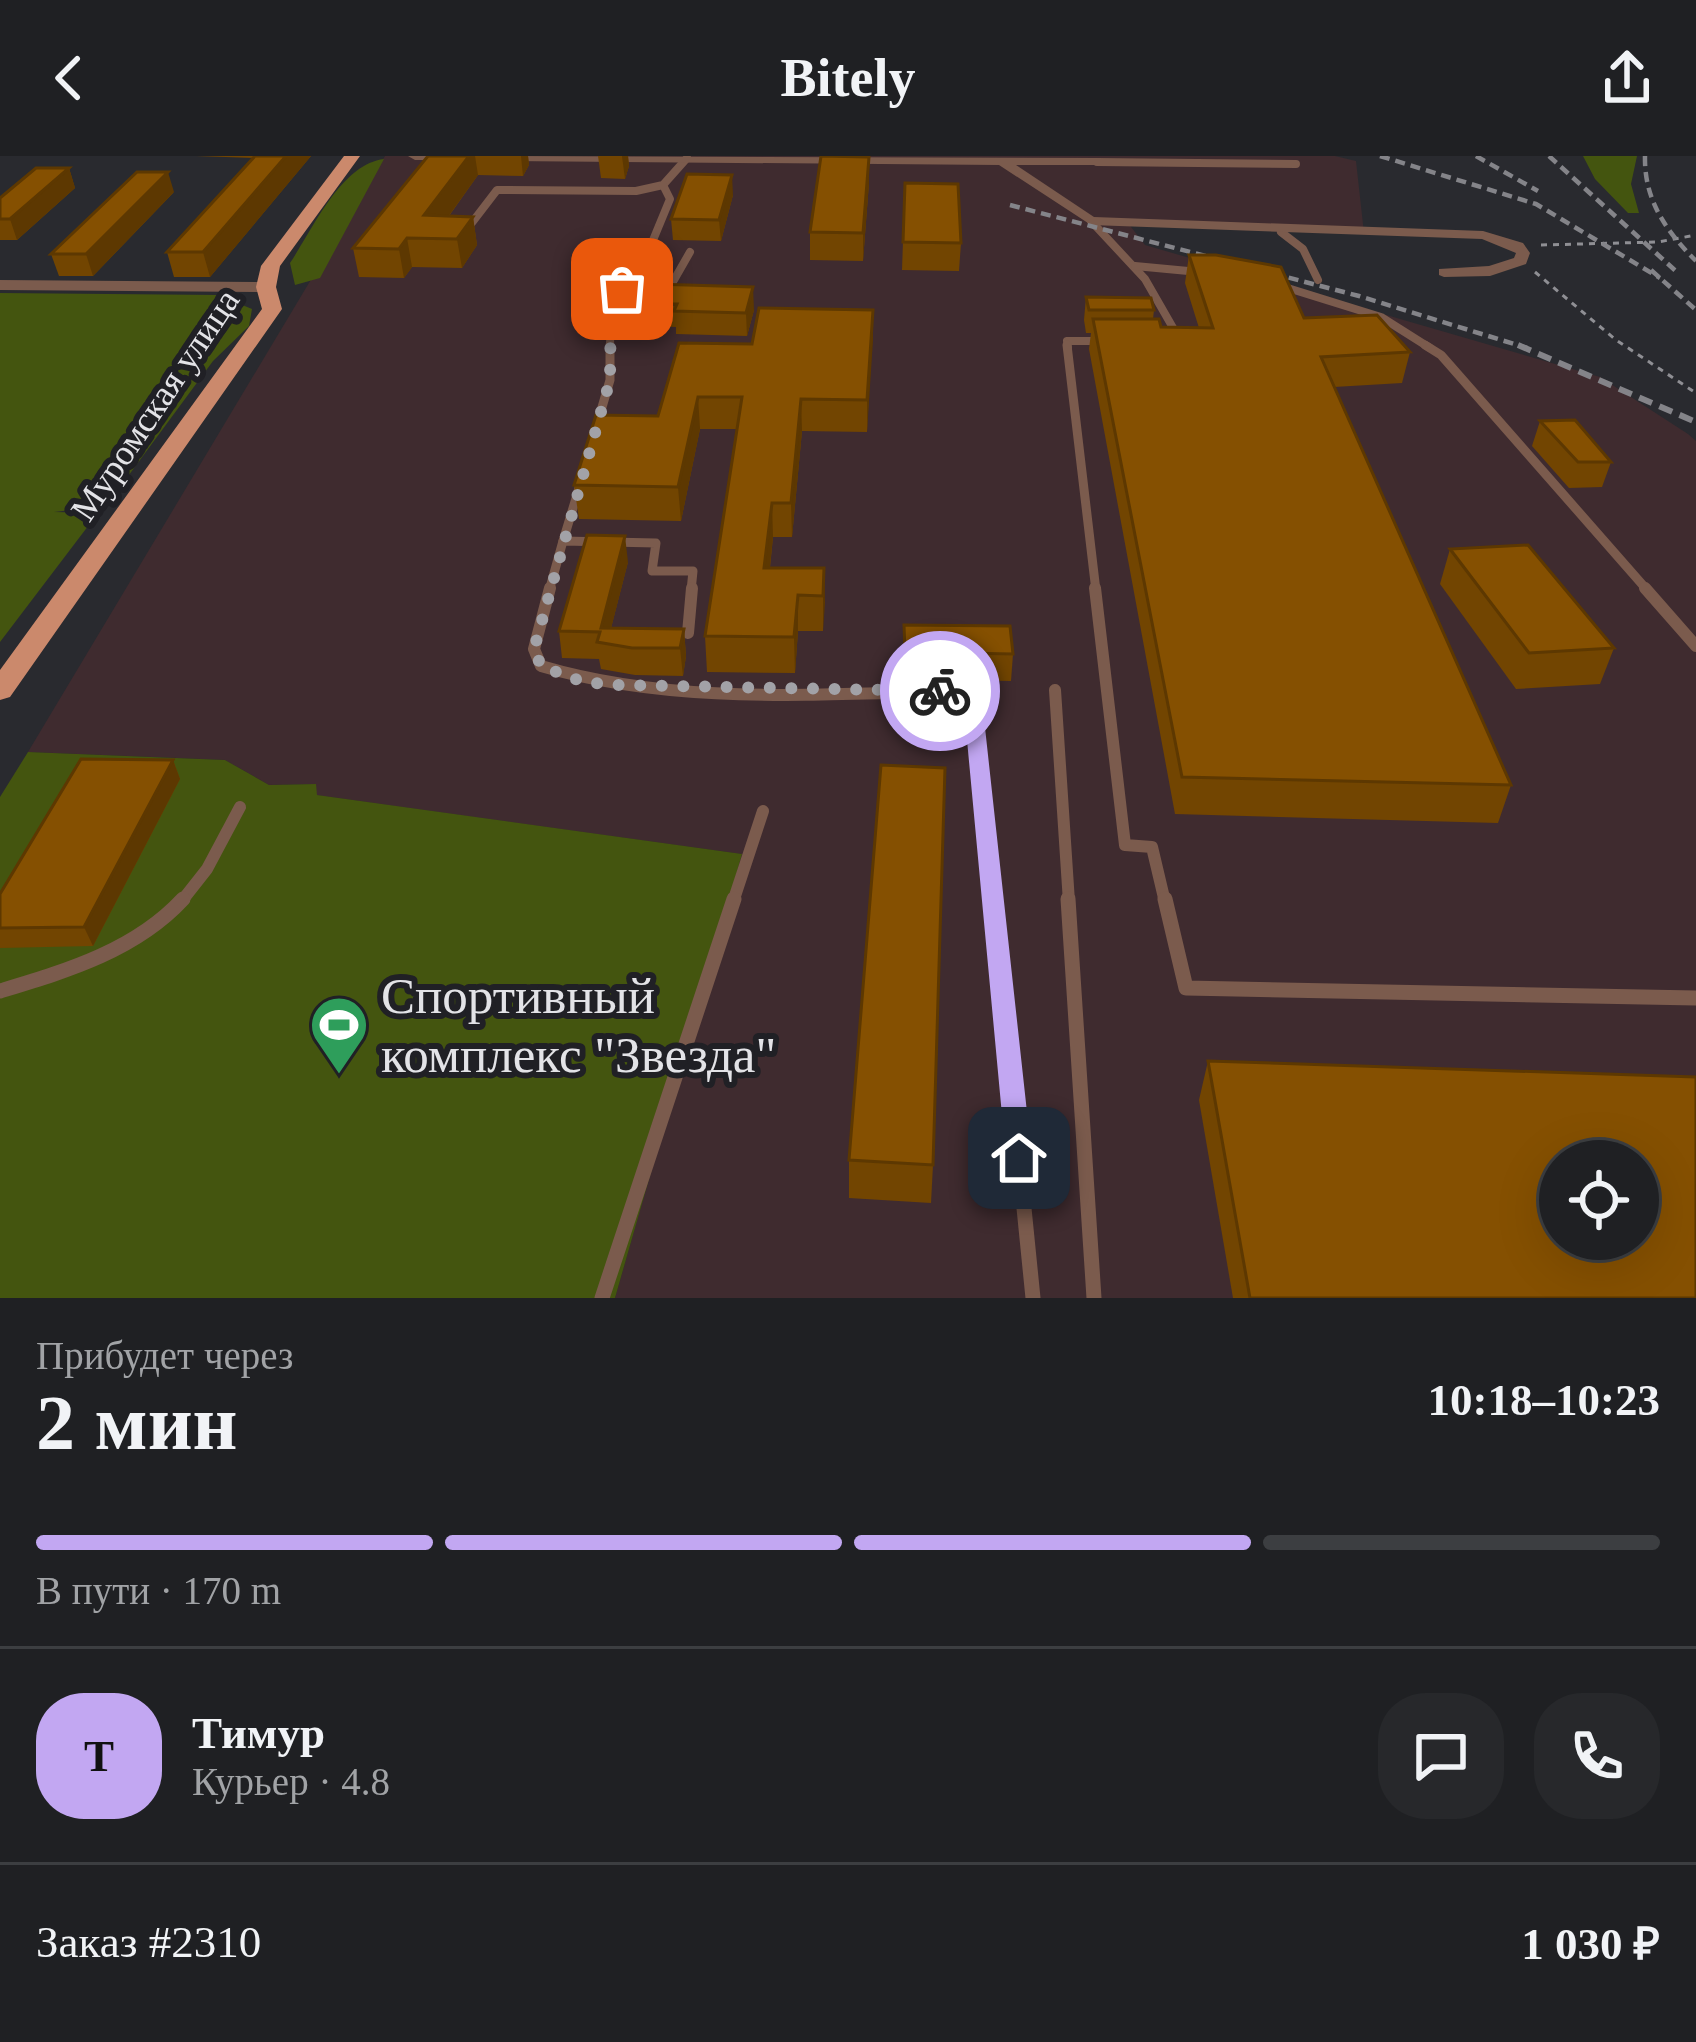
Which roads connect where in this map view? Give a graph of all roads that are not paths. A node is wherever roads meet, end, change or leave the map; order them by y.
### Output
1 (352, 156) edge
2 (416, 156) edge
3 (688, 158) edge
4 (1000, 161) junction
5 (1097, 162) joint
6 (1296, 164) dead end
7 (663, 185) junction
8 (1091, 220) junction
9 (1281, 232) junction
10 (460, 238) edge
11 (690, 251) dead end
12 (1135, 266) junction
13 (1205, 272) edge
14 (1444, 272) dead end
15 (1318, 280) dead end
16 (1270, 283) edge
17 (0, 285) edge
18 (266, 287) junction
19 (622, 289) junction
20 (1135, 341) edge
21 (1157, 341) edge
22 (592, 440) edge
23 (581, 481) edge
24 (563, 542) junction
25 (688, 633) edge
26 (1696, 646) edge
27 (1055, 690) dead end
28 (0, 691) edge
29 (240, 807) dead end
30 (764, 811) dead end
31 (0, 991) edge
32 (1696, 998) edge
33 (602, 1298) edge
34 (1033, 1298) edge
35 (1094, 1298) edge

1 - 18 main road, Муромская улица
2 - 3 street
3 - 4 street
3 - 7 lane
4 - 5 street
4 - 8 street
5 - 6 lane
7 - 10 lane
7 - 19 lane
8 - 9 street
8 - 12 lane
9 - 14 street
9 - 15 lane
11 - 19 lane
12 - 13 lane
12 - 21 lane
16 - 26 lane
17 - 18 street
18 - 28 main road, Муромская улица
19 - 22 lane
20 - 32 lane
23 - 24 lane
24 - 25 lane
24 - 34 lane
27 - 35 lane
29 - 31 lane
30 - 33 lane

